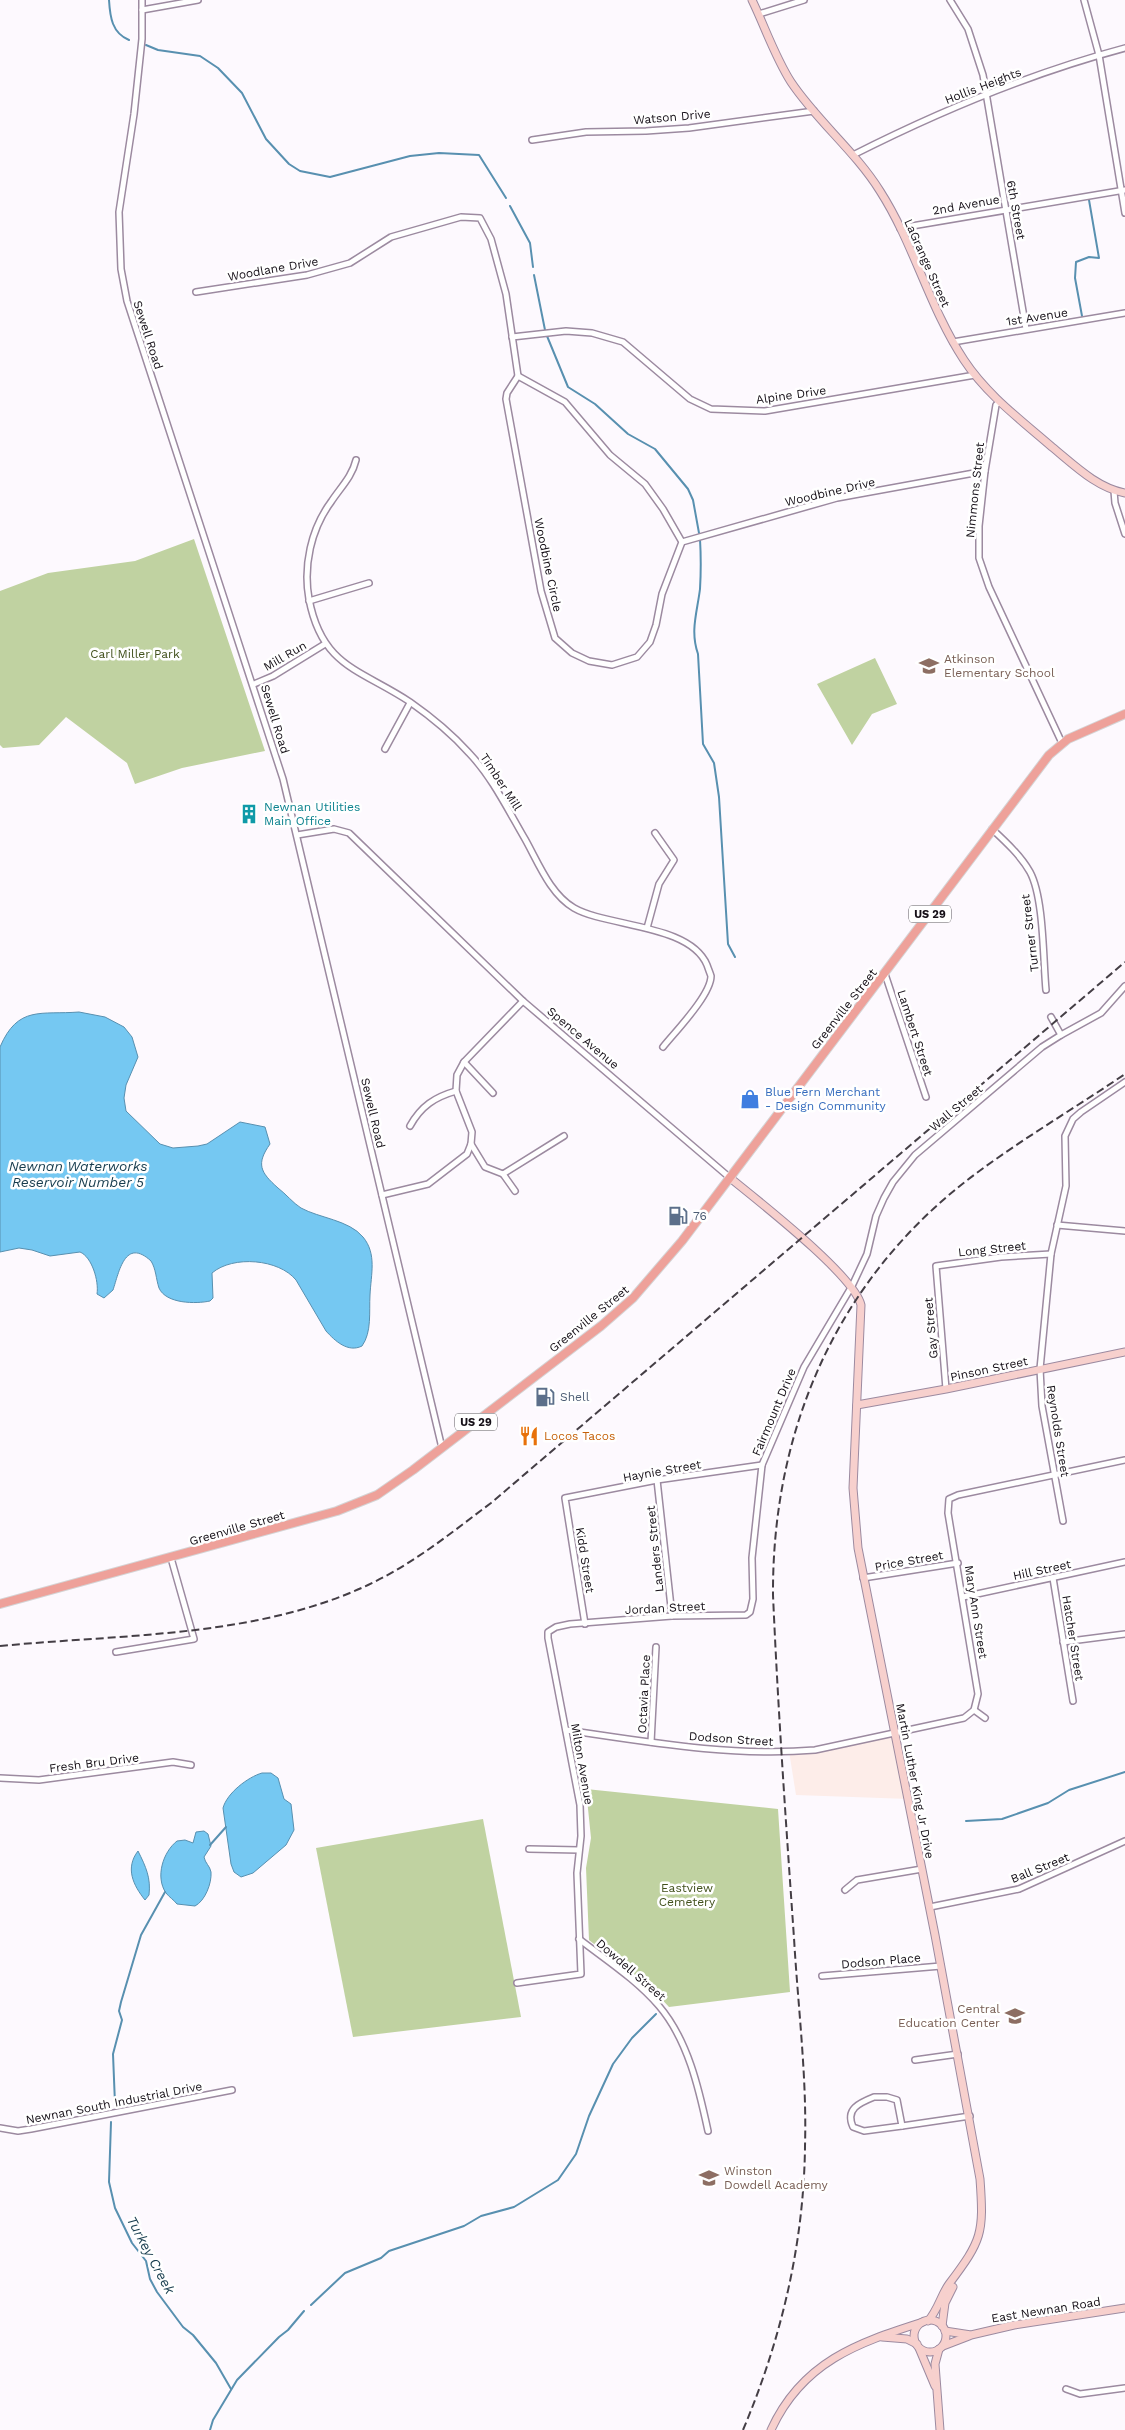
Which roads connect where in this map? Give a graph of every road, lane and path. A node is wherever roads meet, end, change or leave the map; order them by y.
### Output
1 (142, 0) edge
2 (198, 0) edge
3 (752, 0) edge
4 (804, 0) edge
5 (950, 0) edge
6 (1084, 0) edge
7 (142, 10) junction
8 (759, 14) junction
9 (1125, 48) edge
10 (1099, 55) junction
11 (986, 94) junction
12 (814, 111) junction
13 (532, 140) dead end
14 (854, 155) junction
15 (1123, 190) edge
16 (1006, 209) junction
17 (1125, 213) edge
18 (900, 228) junction
19 (196, 292) dead end
20 (1125, 313) edge
21 (1026, 329) junction
22 (512, 337) junction
23 (954, 342) junction
24 (975, 375) junction
25 (518, 376) junction
26 (999, 402) junction
27 (356, 460) dead end
28 (985, 471) junction
29 (1114, 491) junction
30 (1125, 493) edge
31 (1125, 534) edge
32 (682, 542) junction
33 (369, 582) dead end
34 (309, 601) junction
35 (325, 644) junction
36 (254, 684) junction
37 (410, 702) junction
38 (1125, 714) edge
39 (1062, 743) junction
40 (384, 749) dead end
41 (992, 830) junction
42 (655, 833) dead end
43 (297, 835) junction
44 (647, 928) junction
45 (885, 974) junction
46 (1125, 986) edge
47 (1046, 990) dead end
48 (523, 1001) junction
49 (1051, 1017) dead end
50 (1061, 1034) junction
51 (663, 1047) dead end
52 (464, 1062) junction
53 (1125, 1082) edge
54 (456, 1092) junction
55 (493, 1093) dead end
56 (926, 1097) dead end
57 (410, 1126) dead end
58 (564, 1136) dead end
59 (471, 1144) junction
60 (503, 1174) junction
61 (729, 1177) junction
62 (515, 1191) dead end
63 (382, 1195) junction
64 (1058, 1225) junction
65 (1125, 1232) edge
66 (1051, 1254) junction
67 (936, 1266) joint
68 (852, 1286) junction
69 (1125, 1352) edge
70 (1040, 1369) junction
71 (946, 1389) junction
72 (857, 1405) junction
73 (442, 1448) junction
74 (1125, 1460) edge
75 (762, 1465) junction
76 (1055, 1474) junction
77 (657, 1480) junction
78 (565, 1498) joint
79 (1063, 1521) dead end
80 (171, 1558) junction
81 (958, 1562) junction
82 (1125, 1562) edge
83 (863, 1578) junction
84 (1053, 1578) junction
85 (963, 1597) junction
86 (0, 1604) edge
87 (746, 1615) joint
88 (672, 1616) junction
89 (585, 1624) junction
90 (1125, 1634) edge
91 (1063, 1642) junction
92 (656, 1647) dead end
93 (116, 1652) dead end
94 (1073, 1700) dead end
95 (974, 1710) junction
96 (985, 1718) dead end
97 (566, 1730) junction
98 (894, 1734) junction
99 (651, 1742) junction
100 (190, 1766) dead end
101 (0, 1778) edge
102 (1125, 1842) edge
103 (529, 1849) dead end
104 (579, 1850) junction
105 (922, 1869) junction
106 (845, 1890) dead end
107 (930, 1908) junction
108 (579, 1939) junction
109 (941, 1966) junction
110 (822, 1976) dead end
111 (517, 1983) dead end
112 (958, 2054) junction
113 (915, 2060) dead end
114 (232, 2090) dead end
115 (970, 2116) junction
116 (902, 2126) junction
117 (0, 2128) edge
118 (708, 2131) dead end
119 (958, 2275) junction
120 (1125, 2308) edge
121 (926, 2322) junction
122 (944, 2328) junction
123 (971, 2335) junction
124 (882, 2337) junction
125 (918, 2346) junction
126 (941, 2348) junction
127 (935, 2386) junction
128 (1125, 2388) edge
129 (1066, 2389) dead end
130 (771, 2430) edge
131 (940, 2430) edge

1 - 7 street, Sewell Road
2 - 7 street
3 - 8 street, LaGrange Street
4 - 8 street
5 - 11 street, 6th Street
6 - 10 street
7 - 36 street, Sewell Road
8 - 12 street, LaGrange Street
9 - 10 street, Hollis Heights
10 - 11 street, Hollis Heights
10 - 15 street
11 - 14 street, Hollis Heights
11 - 16 street, 6th Street
12 - 13 street, Watson Drive
12 - 14 street, LaGrange Street
14 - 18 street, LaGrange Street
15 - 16 street, 2nd Avenue
15 - 17 street
16 - 18 street, 2nd Avenue
16 - 21 street, 6th Street
18 - 23 street, LaGrange Street
19 - 22 street, Woodlane Drive
20 - 21 street, 1st Avenue
21 - 23 street, 1st Avenue
22 - 24 street, Alpine Drive
22 - 25 street, Woodlane Drive
23 - 24 street, LaGrange Street
24 - 26 street, LaGrange Street
25 - 32 street
25 - 32 street, Woodbine Circle
26 - 28 street, Nimmons Street
26 - 29 street, LaGrange Street
27 - 34 street, Timber Mill
28 - 32 street, Woodbine Drive
28 - 39 street, Nimmons Street
29 - 30 street, LaGrange Street
29 - 31 street
33 - 34 street
34 - 35 street, Timber Mill
35 - 36 street, Mill Run
35 - 37 street, Timber Mill
36 - 43 street, Sewell Road
37 - 40 street
37 - 44 street, Timber Mill
38 - 39 main road, Greenville Street / US 29
39 - 41 main road, Greenville Street / US 29
41 - 45 main road, Greenville Street / US 29
41 - 47 street, Turner Street
42 - 44 street
43 - 48 street, Spence Avenue
43 - 63 street, Sewell Road
44 - 51 street, Timber Mill
45 - 56 street, Lambert Street
45 - 61 main road, Greenville Street / US 29
46 - 50 street, Wall Street
48 - 52 street
48 - 61 street, Spence Avenue
49 - 50 street
50 - 68 street, Wall Street
52 - 54 street
52 - 55 street
53 - 64 street, Reynolds Street
54 - 57 street
54 - 59 street
58 - 60 street
59 - 60 street
59 - 63 street
60 - 62 street
61 - 68 street, Spence Avenue
61 - 73 main road, Greenville Street / US 29
63 - 73 street, Sewell Road
64 - 65 street
64 - 66 street, Reynolds Street
66 - 67 street, Long Street
66 - 70 street, Reynolds Street
67 - 71 street, Gay Street
68 - 72 street, Martin Luther King Jr Drive
68 - 75 street, Fairmount Drive
69 - 70 street, Pinson Street
70 - 71 street, Pinson Street
70 - 76 street, Reynolds Street
71 - 72 street, Pinson Street
72 - 83 street, Martin Luther King Jr Drive
73 - 80 main road, Greenville Street / US 29
74 - 76 street
75 - 77 street, Haynie Street
75 - 87 street, Fairmount Drive
76 - 79 street, Reynolds Street
76 - 81 street, Mary Ann Street
77 - 78 street, Haynie Street
77 - 88 street, Landers Street
78 - 89 street, Kidd Street
80 - 86 main road, Greenville Street / US 29
80 - 93 street
81 - 83 street, Price Street
81 - 85 street, Mary Ann Street
82 - 84 street, Hill Street
83 - 98 street, Martin Luther King Jr Drive
84 - 85 street, Hill Street
84 - 91 street, Hatcher Street
85 - 95 street, Mary Ann Street
87 - 88 street, Jordan Street
88 - 89 street, Jordan Street
89 - 97 street, Milton Avenue
90 - 91 street
91 - 94 street, Hatcher Street
92 - 99 street, Octavia Place
95 - 96 street
95 - 98 street
97 - 99 street, Dodson Street
97 - 104 street, Milton Avenue
98 - 99 street, Dodson Street
98 - 105 street, Martin Luther King Jr Drive
100 - 101 street, Fresh Bru Drive
102 - 107 street, Ball Street
103 - 104 street
104 - 108 street, Milton Avenue
105 - 106 street
105 - 107 street, Martin Luther King Jr Drive
107 - 109 street, Martin Luther King Jr Drive
108 - 111 street, Milton Avenue
108 - 118 street, Dowdell Street
109 - 110 street, Dodson Place
109 - 112 street, Martin Luther King Jr Drive
112 - 113 street
112 - 115 street, Martin Luther King Jr Drive
114 - 117 street, Newnan South Industrial Drive
115 - 116 street
115 - 119 street, Martin Luther King Jr Drive
116 - 116 street
119 - 121 street, Martin Luther King Jr Drive
119 - 122 street, Martin Luther King Jr Drive
120 - 123 street, East Newnan Road
121 - 122 street
121 - 124 street
121 - 125 street
122 - 123 street, East Newnan Road
122 - 126 street
123 - 126 street, East Newnan Road
124 - 125 street
124 - 130 street
125 - 126 street
125 - 127 street
126 - 127 street
127 - 131 street
128 - 129 street

